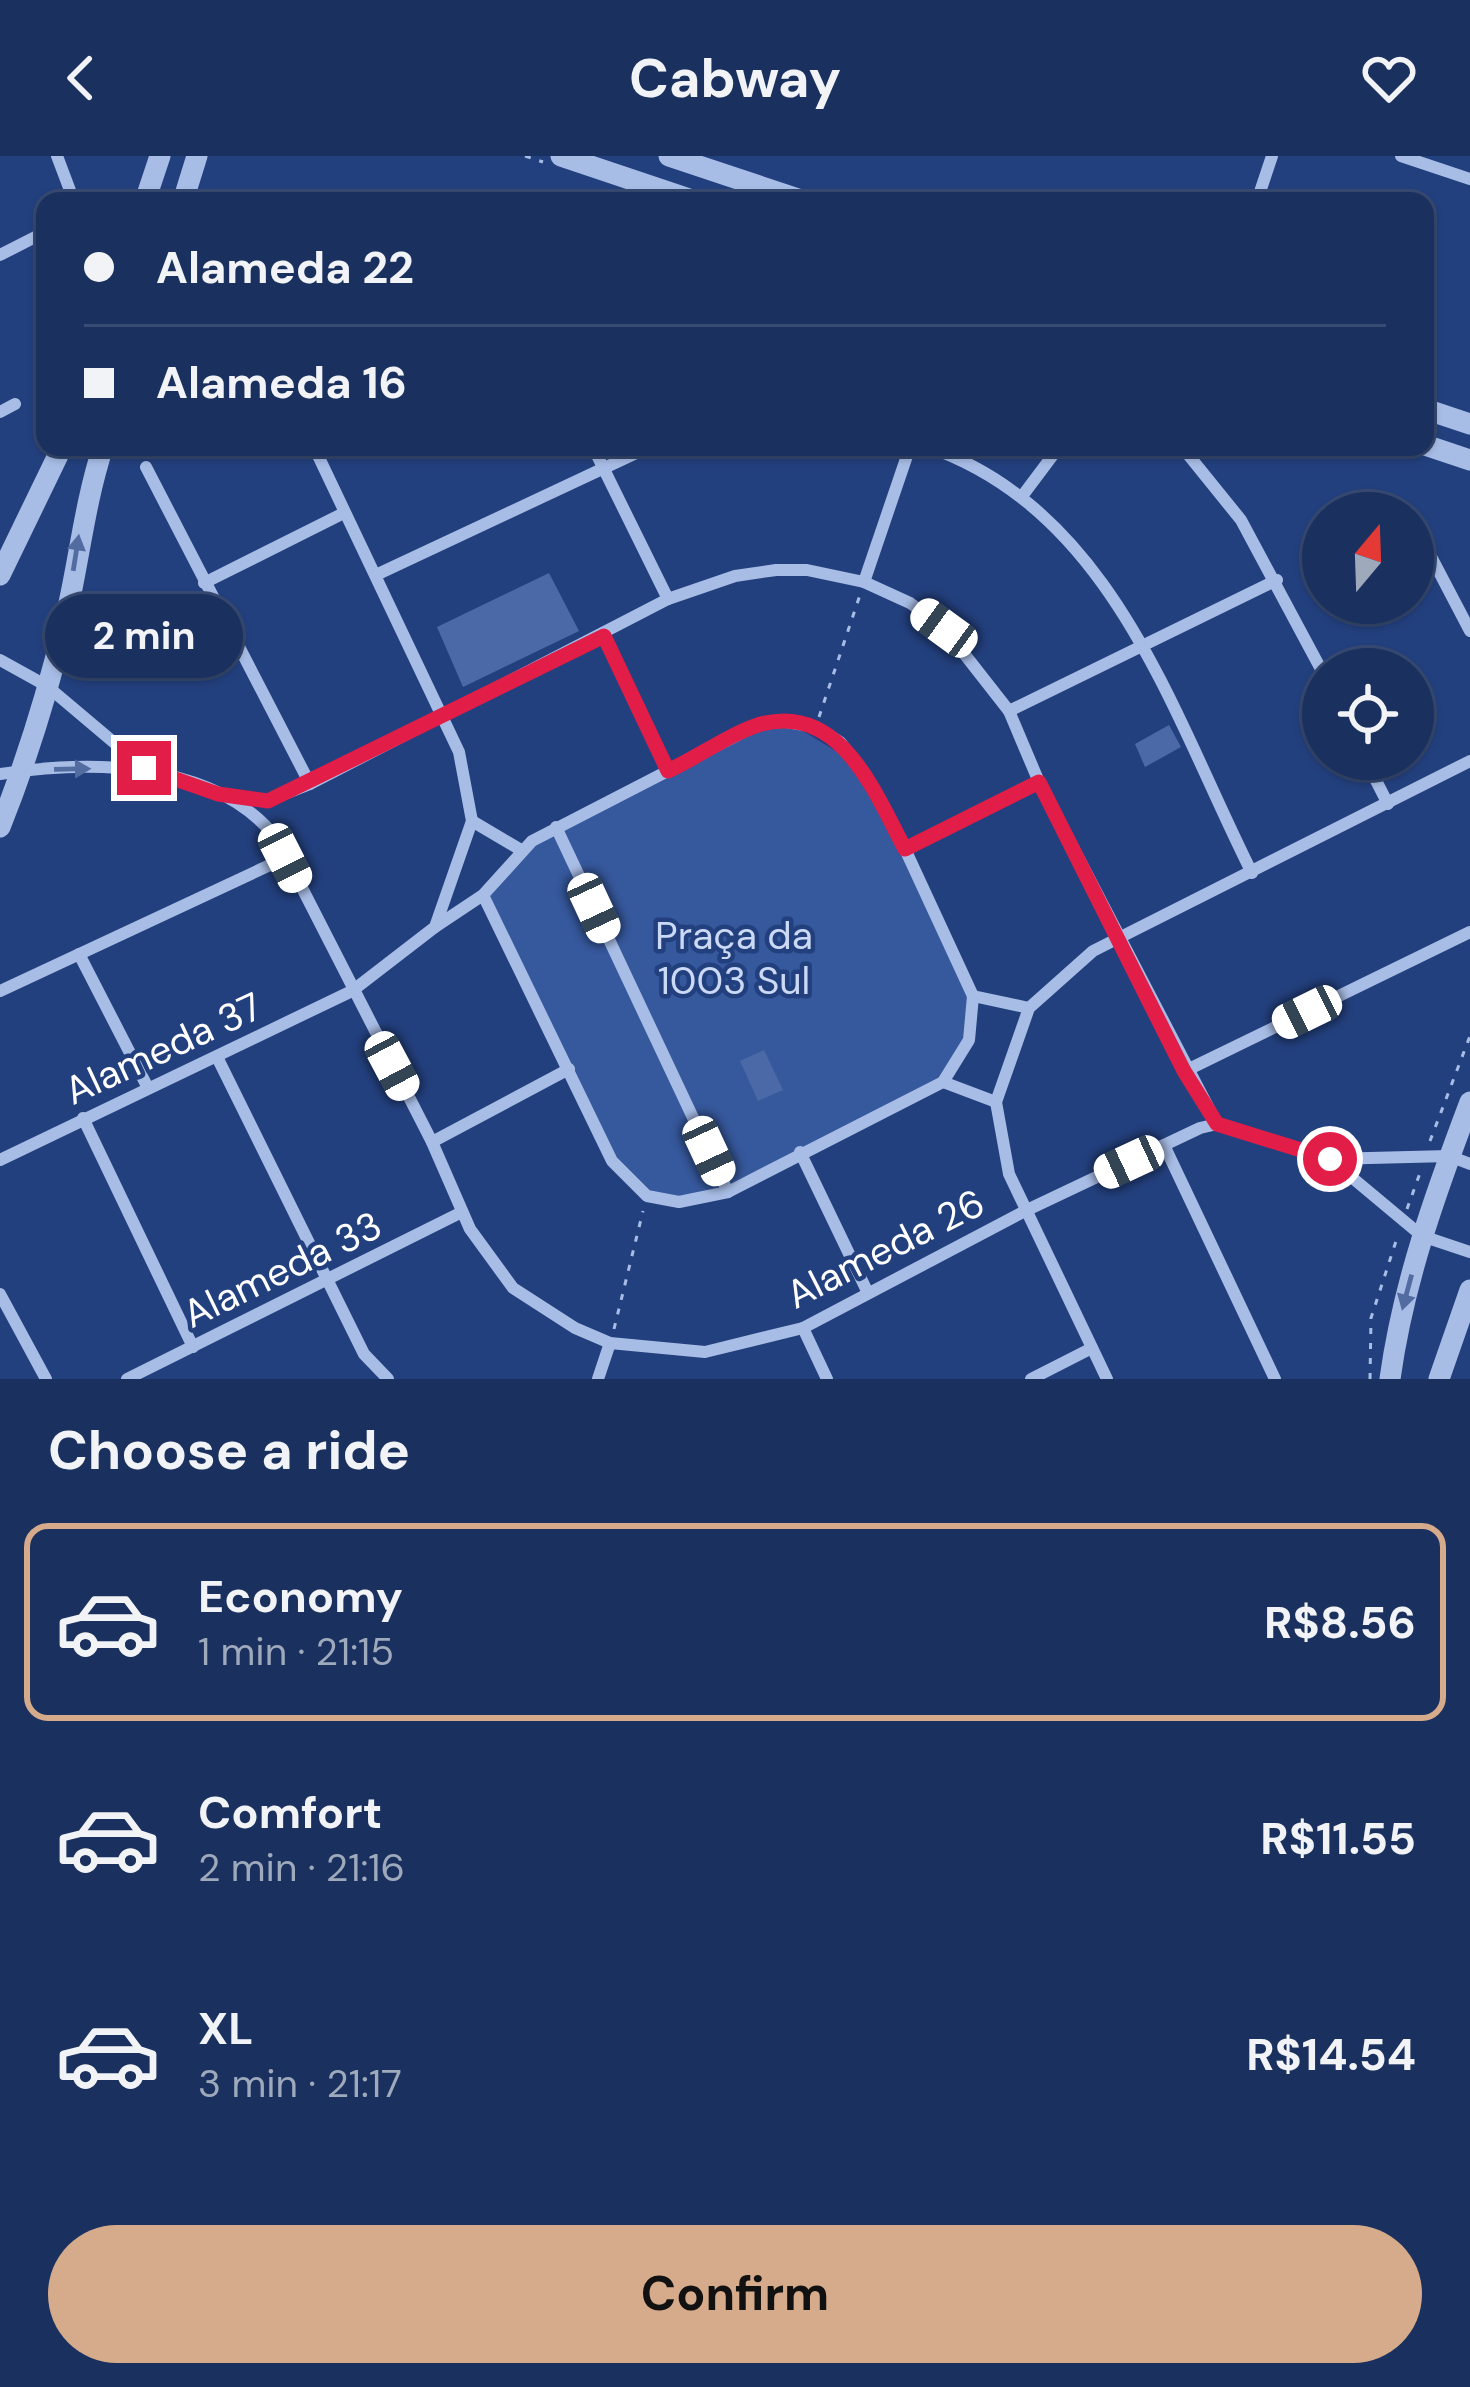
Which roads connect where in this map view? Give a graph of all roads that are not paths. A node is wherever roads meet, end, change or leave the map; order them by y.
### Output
1 (57, 156) edge
2 (160, 156) edge
3 (197, 156) edge
4 (561, 156) edge
5 (669, 156) edge
6 (1272, 156) edge
7 (1401, 156) edge
8 (717, 164) edge
9 (1470, 179) edge
10 (71, 192) edge
11 (148, 192) edge
12 (186, 192) edge
13 (668, 192) edge
14 (783, 192) edge
15 (1259, 192) edge
16 (36, 237) edge
17 (0, 255) edge
18 (15, 404) dead end
19 (0, 412) edge
20 (1434, 412) edge
21 (1470, 424) edge
22 (1434, 448) edge
23 (58, 456) edge
24 (100, 456) edge
25 (318, 456) edge
26 (598, 456) edge
27 (626, 456) edge
28 (907, 456) edge
29 (947, 456) edge
30 (1052, 456) edge
31 (1189, 456) edge
32 (1470, 460) edge
33 (602, 465) junction
34 (146, 467) dead end
35 (1023, 495) junction
36 (344, 512) junction
37 (1434, 562) edge
38 (378, 574) junction
39 (0, 575) edge
40 (1277, 580) junction
41 (864, 581) junction
42 (204, 584) junction
43 (668, 599) junction
44 (1470, 631) edge
45 (604, 636) junction
46 (1144, 645) junction
47 (1311, 648) edge
48 (0, 660) edge
49 (47, 686) junction
50 (1010, 711) junction
51 (446, 716) junction
52 (1470, 760) edge
53 (144, 768) junction
54 (668, 771) junction
55 (11, 772) edge
56 (1376, 780) edge
57 (1039, 782) junction
58 (310, 784) junction
59 (218, 794) junction
60 (1388, 804) junction
61 (472, 821) junction
62 (0, 827) edge
63 (556, 827) junction
64 (905, 849) junction
65 (520, 850) junction
66 (285, 858) junction
67 (1252, 873) junction
68 (483, 895) junction
69 (436, 927) junction
70 (1470, 932) edge
71 (1118, 939) junction
72 (79, 954) junction
73 (0, 991) edge
74 (352, 991) junction
75 (973, 996) junction
76 (1029, 1008) junction
77 (218, 1059) junction
78 (569, 1069) junction
79 (1184, 1071) junction
80 (943, 1082) junction
81 (148, 1088) junction
82 (996, 1102) junction
83 (1470, 1102) edge
84 (82, 1118) junction
85 (1217, 1124) junction
86 (432, 1142) junction
87 (1164, 1145) junction
88 (800, 1152) junction
89 (1330, 1159) junction
90 (0, 1160) edge
91 (1460, 1160) edge
92 (728, 1192) junction
93 (1025, 1211) junction
94 (462, 1212) junction
95 (1422, 1236) junction
96 (1470, 1252) edge
97 (329, 1282) junction
98 (1470, 1290) edge
99 (867, 1291) junction
100 (0, 1294) edge
101 (803, 1328) junction
102 (610, 1343) junction
103 (193, 1347) junction
104 (1092, 1348) junction
105 (46, 1379) edge
106 (127, 1379) edge
107 (388, 1379) edge
108 (598, 1379) edge
109 (827, 1379) edge
110 (1030, 1379) edge
111 (1107, 1379) edge
112 (1275, 1379) edge
113 (1390, 1379) edge
114 (1439, 1379) edge

1 - 10 street
2 - 11 street
3 - 12 street
4 - 13 street
5 - 8 street
6 - 15 street
7 - 9 street
8 - 14 street
16 - 17 street
18 - 19 street
20 - 21 street
22 - 32 street
23 - 39 street
49 -> 24 street
25 - 36 street
26 - 33 street
27 - 33 street
28 - 41 street
29 - 35 street
30 - 35 street
31 - 40 street
33 - 38 street
33 - 43 street
34 - 42 street
35 - 46 street
36 - 38 street
36 - 42 street
37 - 44 street
38 - 51 street
40 - 46 street
40 - 47 street
41 - 43 street
41 - 50 street
42 - 58 street
43 - 45 street
45 - 51 street
45 - 54 street
46 - 50 street
46 - 67 street
48 - 49 street
49 - 53 street
49 - 55 street
50 - 57 street
51 - 58 street
51 - 61 street
52 - 60 street
55 -> 53 street
53 - 59 street
54 - 63 street, Alameda 37
54 - 64 street, Alameda 37
55 - 62 street
56 - 60 street
57 - 64 street
57 - 71 street
58 - 59 street
59 - 66 street, Alameda 26
60 - 67 street
61 - 65 street
61 - 69 street
63 - 65 street, Alameda 37
63 - 92 street
64 - 75 street
65 - 68 street, Alameda 37
66 - 72 street
66 - 74 street, Alameda 26
67 - 71 street
68 - 69 street, Alameda 37
68 - 78 street
69 - 74 street, Alameda 37
70 - 79 street
71 - 76 street
71 - 79 street
72 - 73 street
72 - 81 street
74 - 77 street, Alameda 37
74 - 86 street, Alameda 26
75 - 76 street
75 - 80 street
76 - 82 street
77 - 81 street, Alameda 37
77 - 97 street
78 - 86 street
78 - 92 street
79 - 85 street
80 - 82 street
80 - 88 street
81 - 84 street, Alameda 37
82 - 93 street
83 - 91 street
84 - 90 street, Alameda 37
84 - 103 street
85 - 87 street, Alameda 26
85 - 89 street
86 - 94 street, Alameda 26
87 - 93 street, Alameda 26
87 - 112 street
88 - 92 street
88 - 99 street
89 - 91 street
89 - 95 street
91 - 95 street
93 - 99 street, Alameda 26
93 - 104 street
94 - 97 street, Alameda 33
94 - 102 street, Alameda 26
95 - 96 street
95 -> 113 street
97 - 103 street, Alameda 33
97 - 107 street
98 - 114 street
99 - 101 street, Alameda 26
100 - 105 street
101 - 102 street, Alameda 26
101 - 109 street
102 - 108 street
103 - 106 street, Alameda 33
104 - 110 street
104 - 111 street

